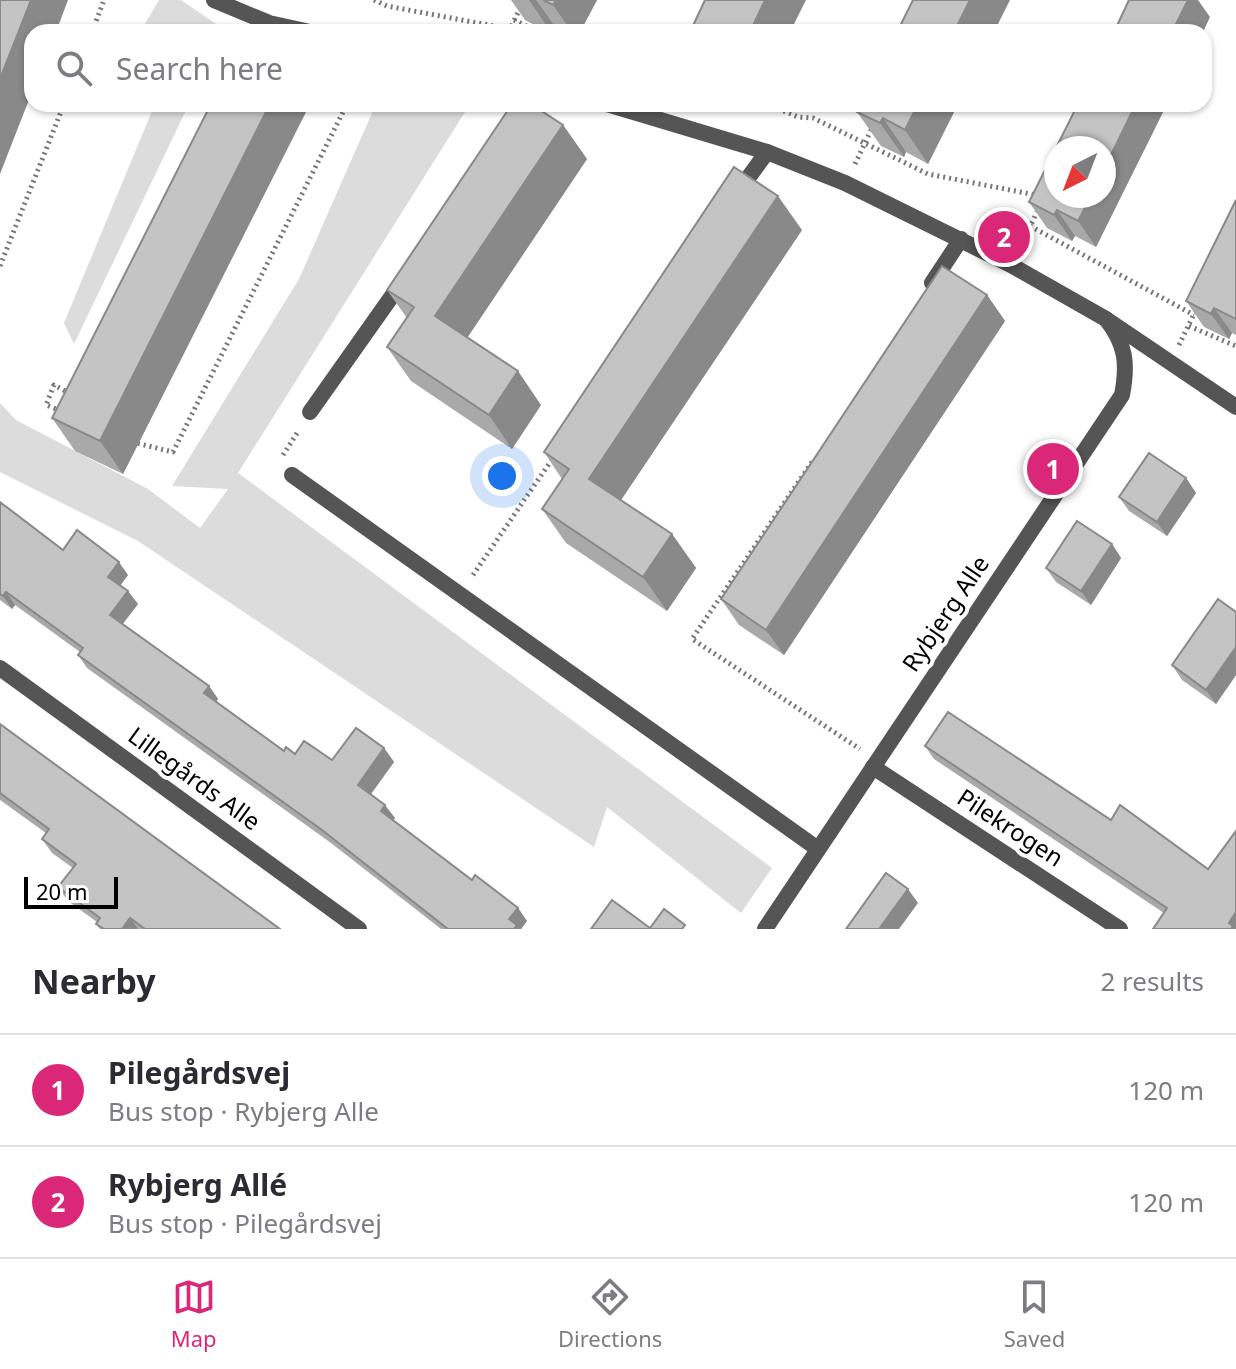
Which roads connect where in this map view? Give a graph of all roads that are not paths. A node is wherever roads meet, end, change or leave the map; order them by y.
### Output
1 (214, 0) edge
2 (261, 24) edge
3 (634, 112) edge
4 (767, 152) junction
5 (722, 213) edge
6 (961, 239) junction
7 (411, 269) edge
8 (919, 302) edge
9 (1106, 319) junction
10 (1236, 407) edge
11 (310, 412) road end
12 (292, 475) road end
13 (0, 668) edge
14 (875, 764) junction
15 (818, 849) junction
16 (359, 929) edge
17 (765, 929) edge
18 (1120, 929) edge

1 - 2 street
3 - 4 street
4 - 5 street
4 - 6 street
6 - 8 street
6 - 9 street
7 - 11 street
9 - 10 street
9 - 14 street, Rybjerg Alle
12 - 15 street
13 - 16 street, Lillegårds Alle
14 - 15 street, Rybjerg Alle
14 - 18 street, Pilekrogen
15 - 17 street, Rybjerg Alle

